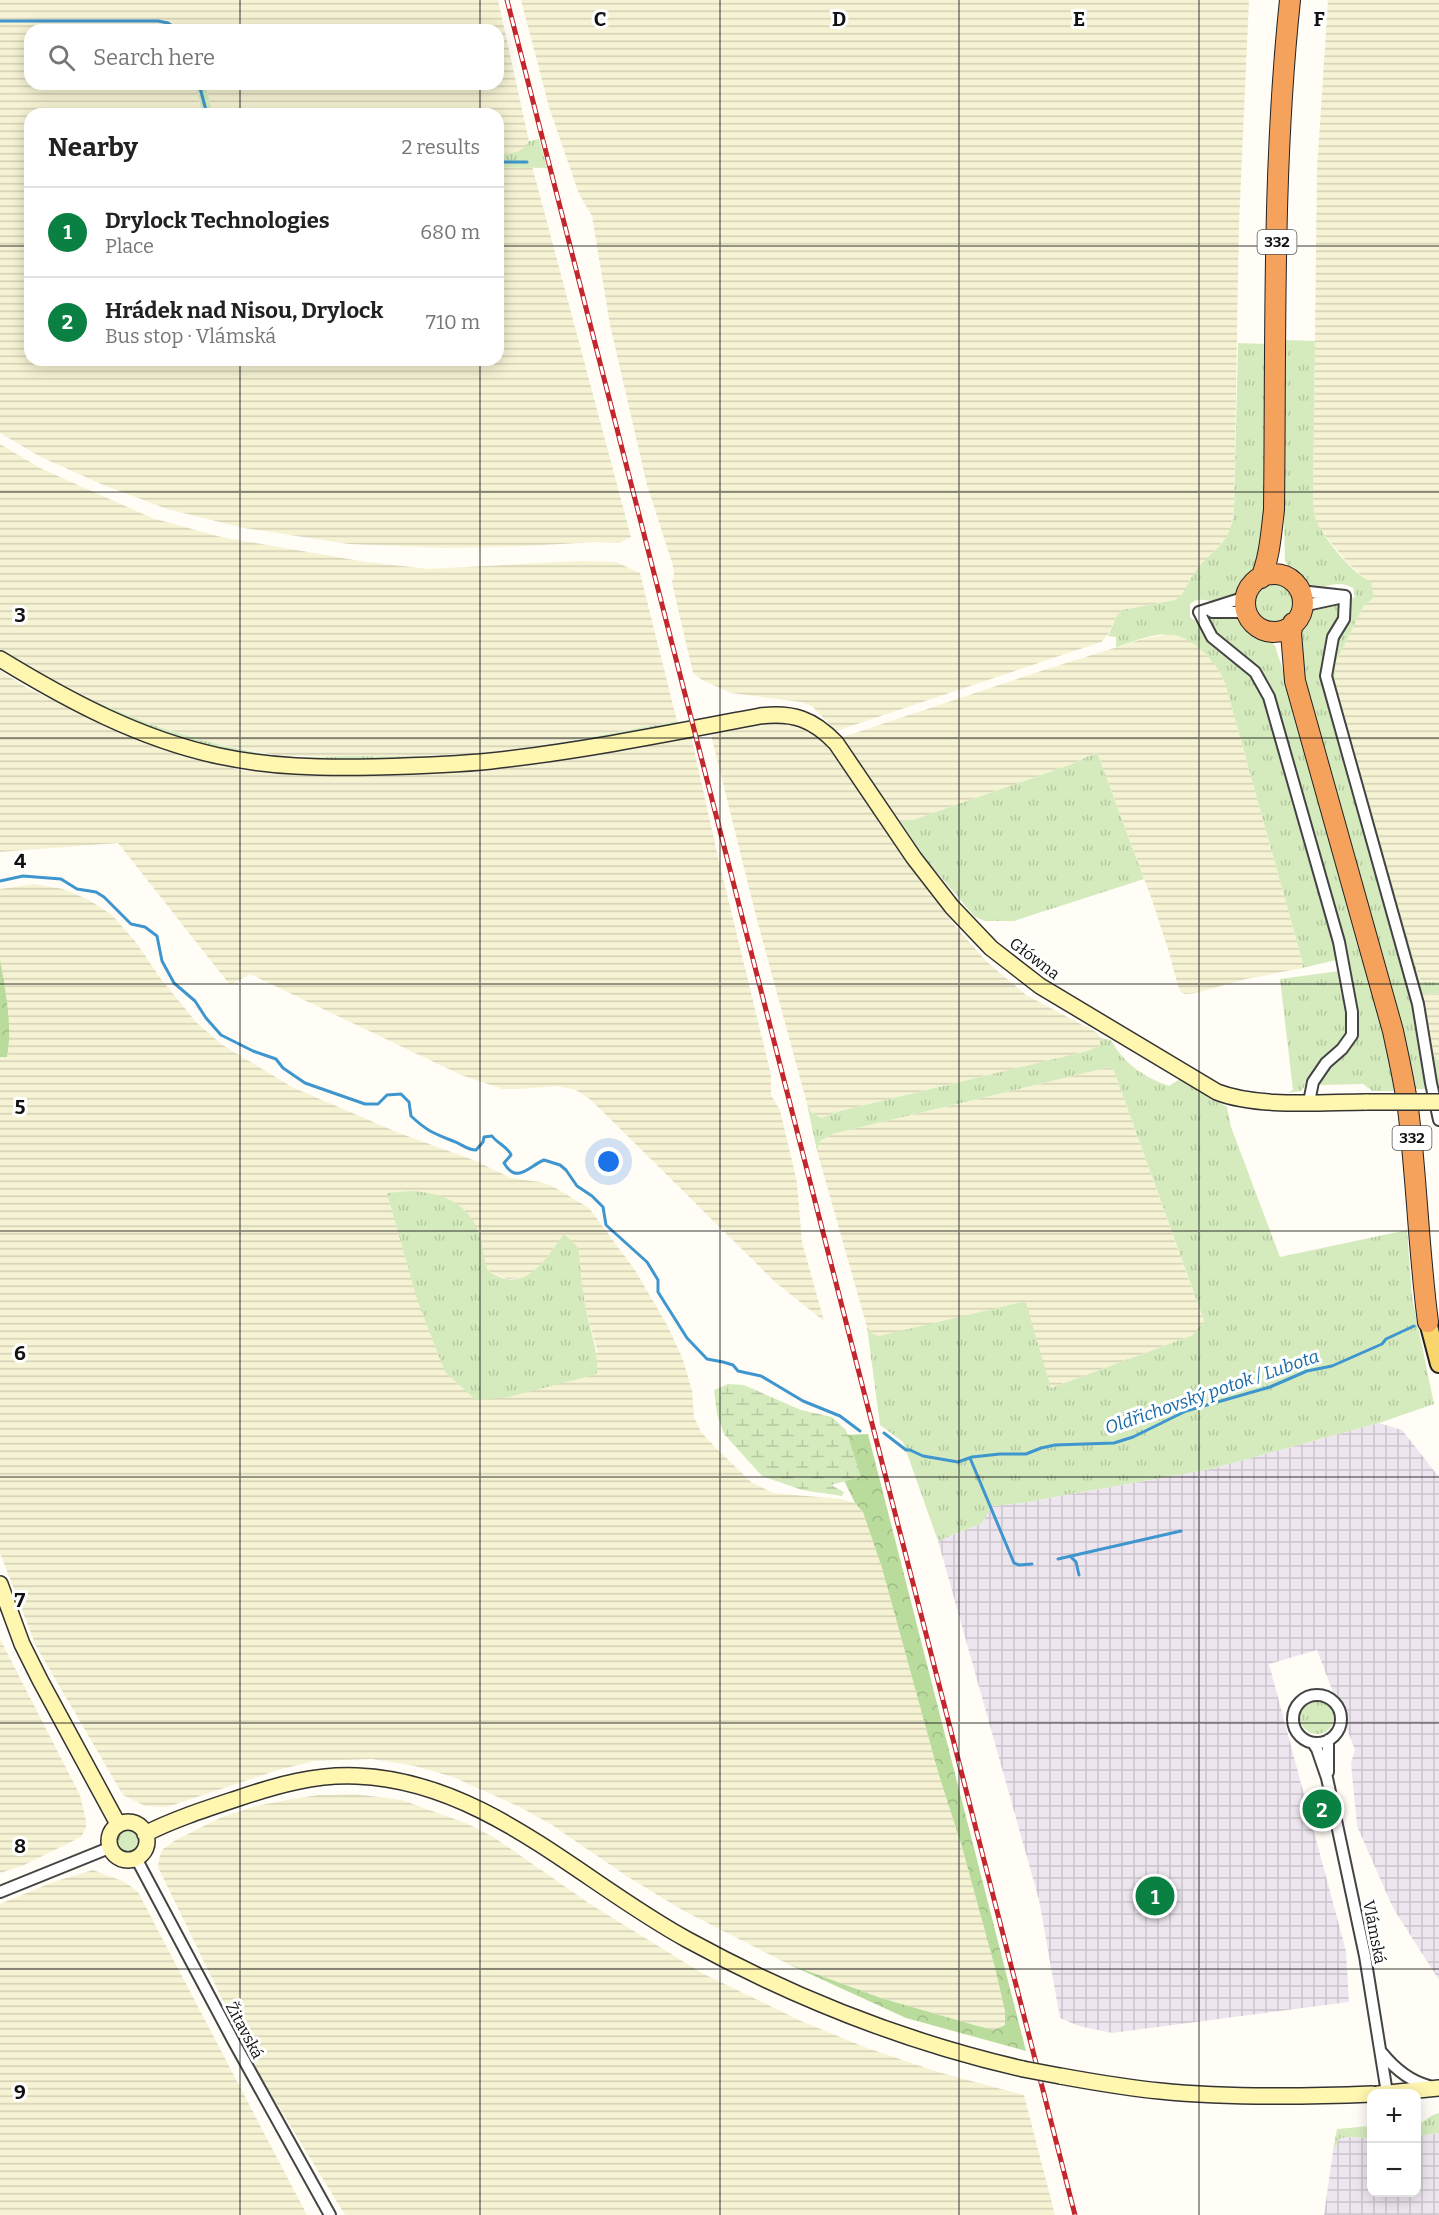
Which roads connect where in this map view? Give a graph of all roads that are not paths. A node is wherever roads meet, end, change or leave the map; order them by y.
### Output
1 (1290, 0) edge
2 (1274, 510) junction
3 (1261, 578) junction
4 (1345, 596) junction
5 (1295, 599) junction
6 (1246, 604) junction
7 (1264, 630) junction
8 (0, 660) edge
9 (1295, 681) junction
10 (1309, 1102) junction
11 (1439, 1102) edge
12 (1439, 1120) edge
13 (1428, 1322) joint
14 (1439, 1364) edge
15 (0, 1584) edge
16 (1328, 1740) junction
17 (1313, 1743) junction
18 (1328, 1778) junction
19 (118, 1824) junction
20 (146, 1834) junction
21 (109, 1848) junction
22 (136, 1858) junction
23 (0, 1892) edge
24 (1380, 2050) junction
25 (1438, 2088) edge
26 (1386, 2089) edge
27 (1421, 2090) edge
28 (1367, 2094) edge
29 (330, 2215) edge

1 - 2 highway, 332
2 - 3 highway, 332
2 - 5 highway, 332
3 - 5 highway
3 - 6 highway, 332
4 - 5 street
4 - 5 street
4 - 12 street
5 - 7 highway
5 - 9 highway, 332
6 - 7 highway, 332
6 - 10 street
7 - 9 highway, 332
8 - 10 main road, Główna
9 - 13 highway, 332
10 - 11 main road, Główna, bridge
13 - 14 main road
15 - 19 main road
16 - 17 street
16 - 17 street
16 - 18 street
17 - 18 street
18 - 24 street, Vlámská
19 - 20 main road
19 - 21 main road
20 - 22 main road
20 - 28 main road, bridge
21 - 22 main road
21 - 23 street
22 - 29 street, Žitavská
24 - 25 street
24 - 26 street, Vlámská
25 - 27 main road

